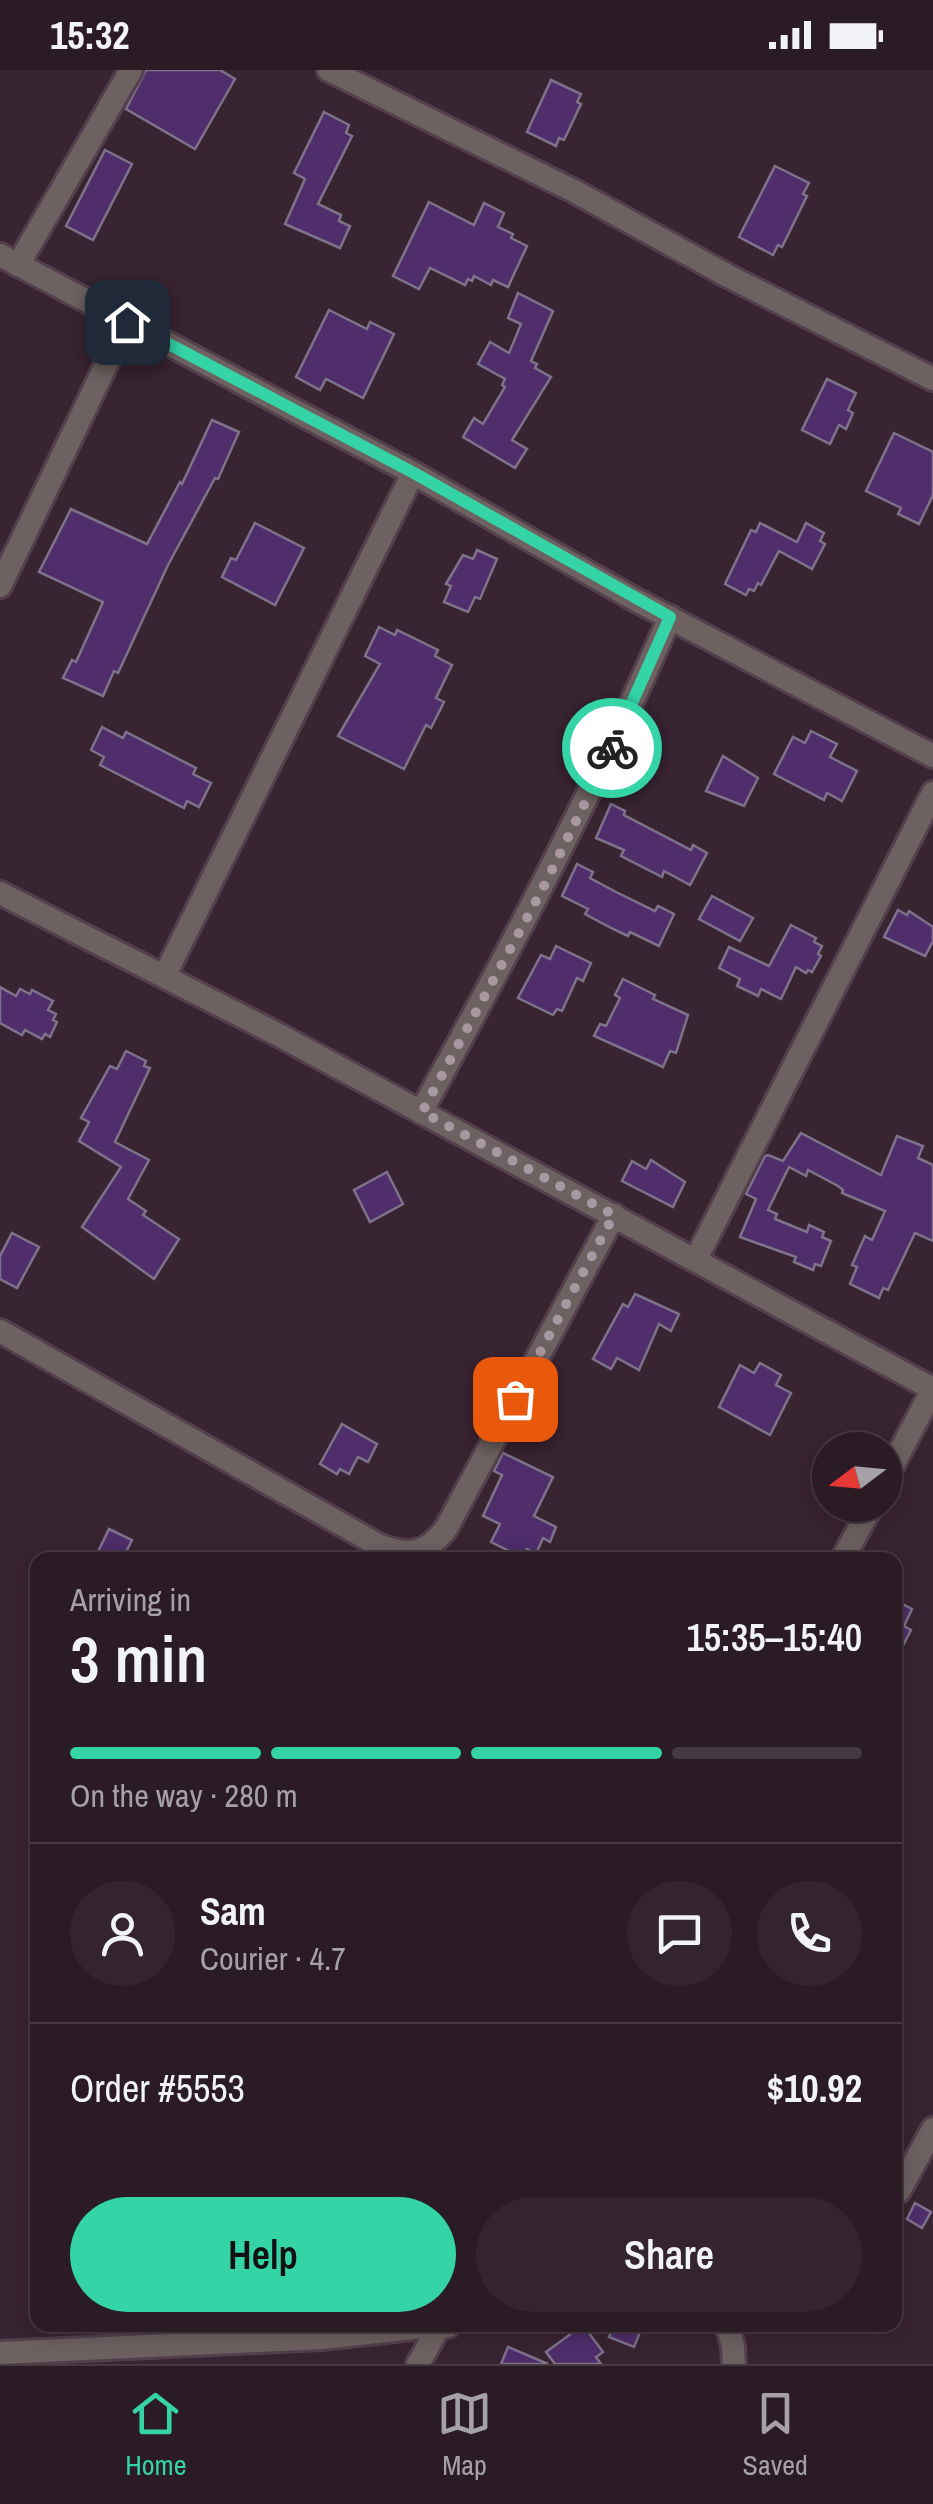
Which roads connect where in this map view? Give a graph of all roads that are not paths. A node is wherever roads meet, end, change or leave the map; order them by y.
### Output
1 (131, 70) edge
2 (329, 70) edge
3 (9, 260) edge
4 (127, 322) junction
5 (933, 380) edge
6 (414, 473) junction
7 (0, 586) edge
8 (670, 617) junction
9 (933, 756) edge
10 (933, 793) edge
11 (0, 893) edge
12 (165, 975) junction
13 (422, 1112) junction
14 (614, 1215) junction
15 (696, 1259) junction
16 (0, 1332) edge
17 (933, 1389) edge
18 (902, 1448) edge
19 (863, 1522) edge
20 (396, 1552) edge
21 (416, 1552) edge
22 (846, 1552) edge
23 (933, 2128) edge
24 (902, 2185) edge
25 (369, 2332) edge
26 (440, 2332) edge
27 (729, 2332) edge
28 (0, 2353) edge
29 (418, 2364) edge
30 (734, 2364) edge

1 - 3 street
2 - 5 street
3 - 4 street
4 - 6 street
4 - 7 street
6 - 8 street
6 - 12 street
8 - 9 street
8 - 13 street
10 - 15 street
11 - 12 street
12 - 13 street
13 - 14 street
14 - 15 street
14 - 21 street
15 - 17 street
16 - 20 street
17 - 18 street
19 - 22 street
23 - 24 street
25 - 28 street
26 - 29 street
27 - 30 street

